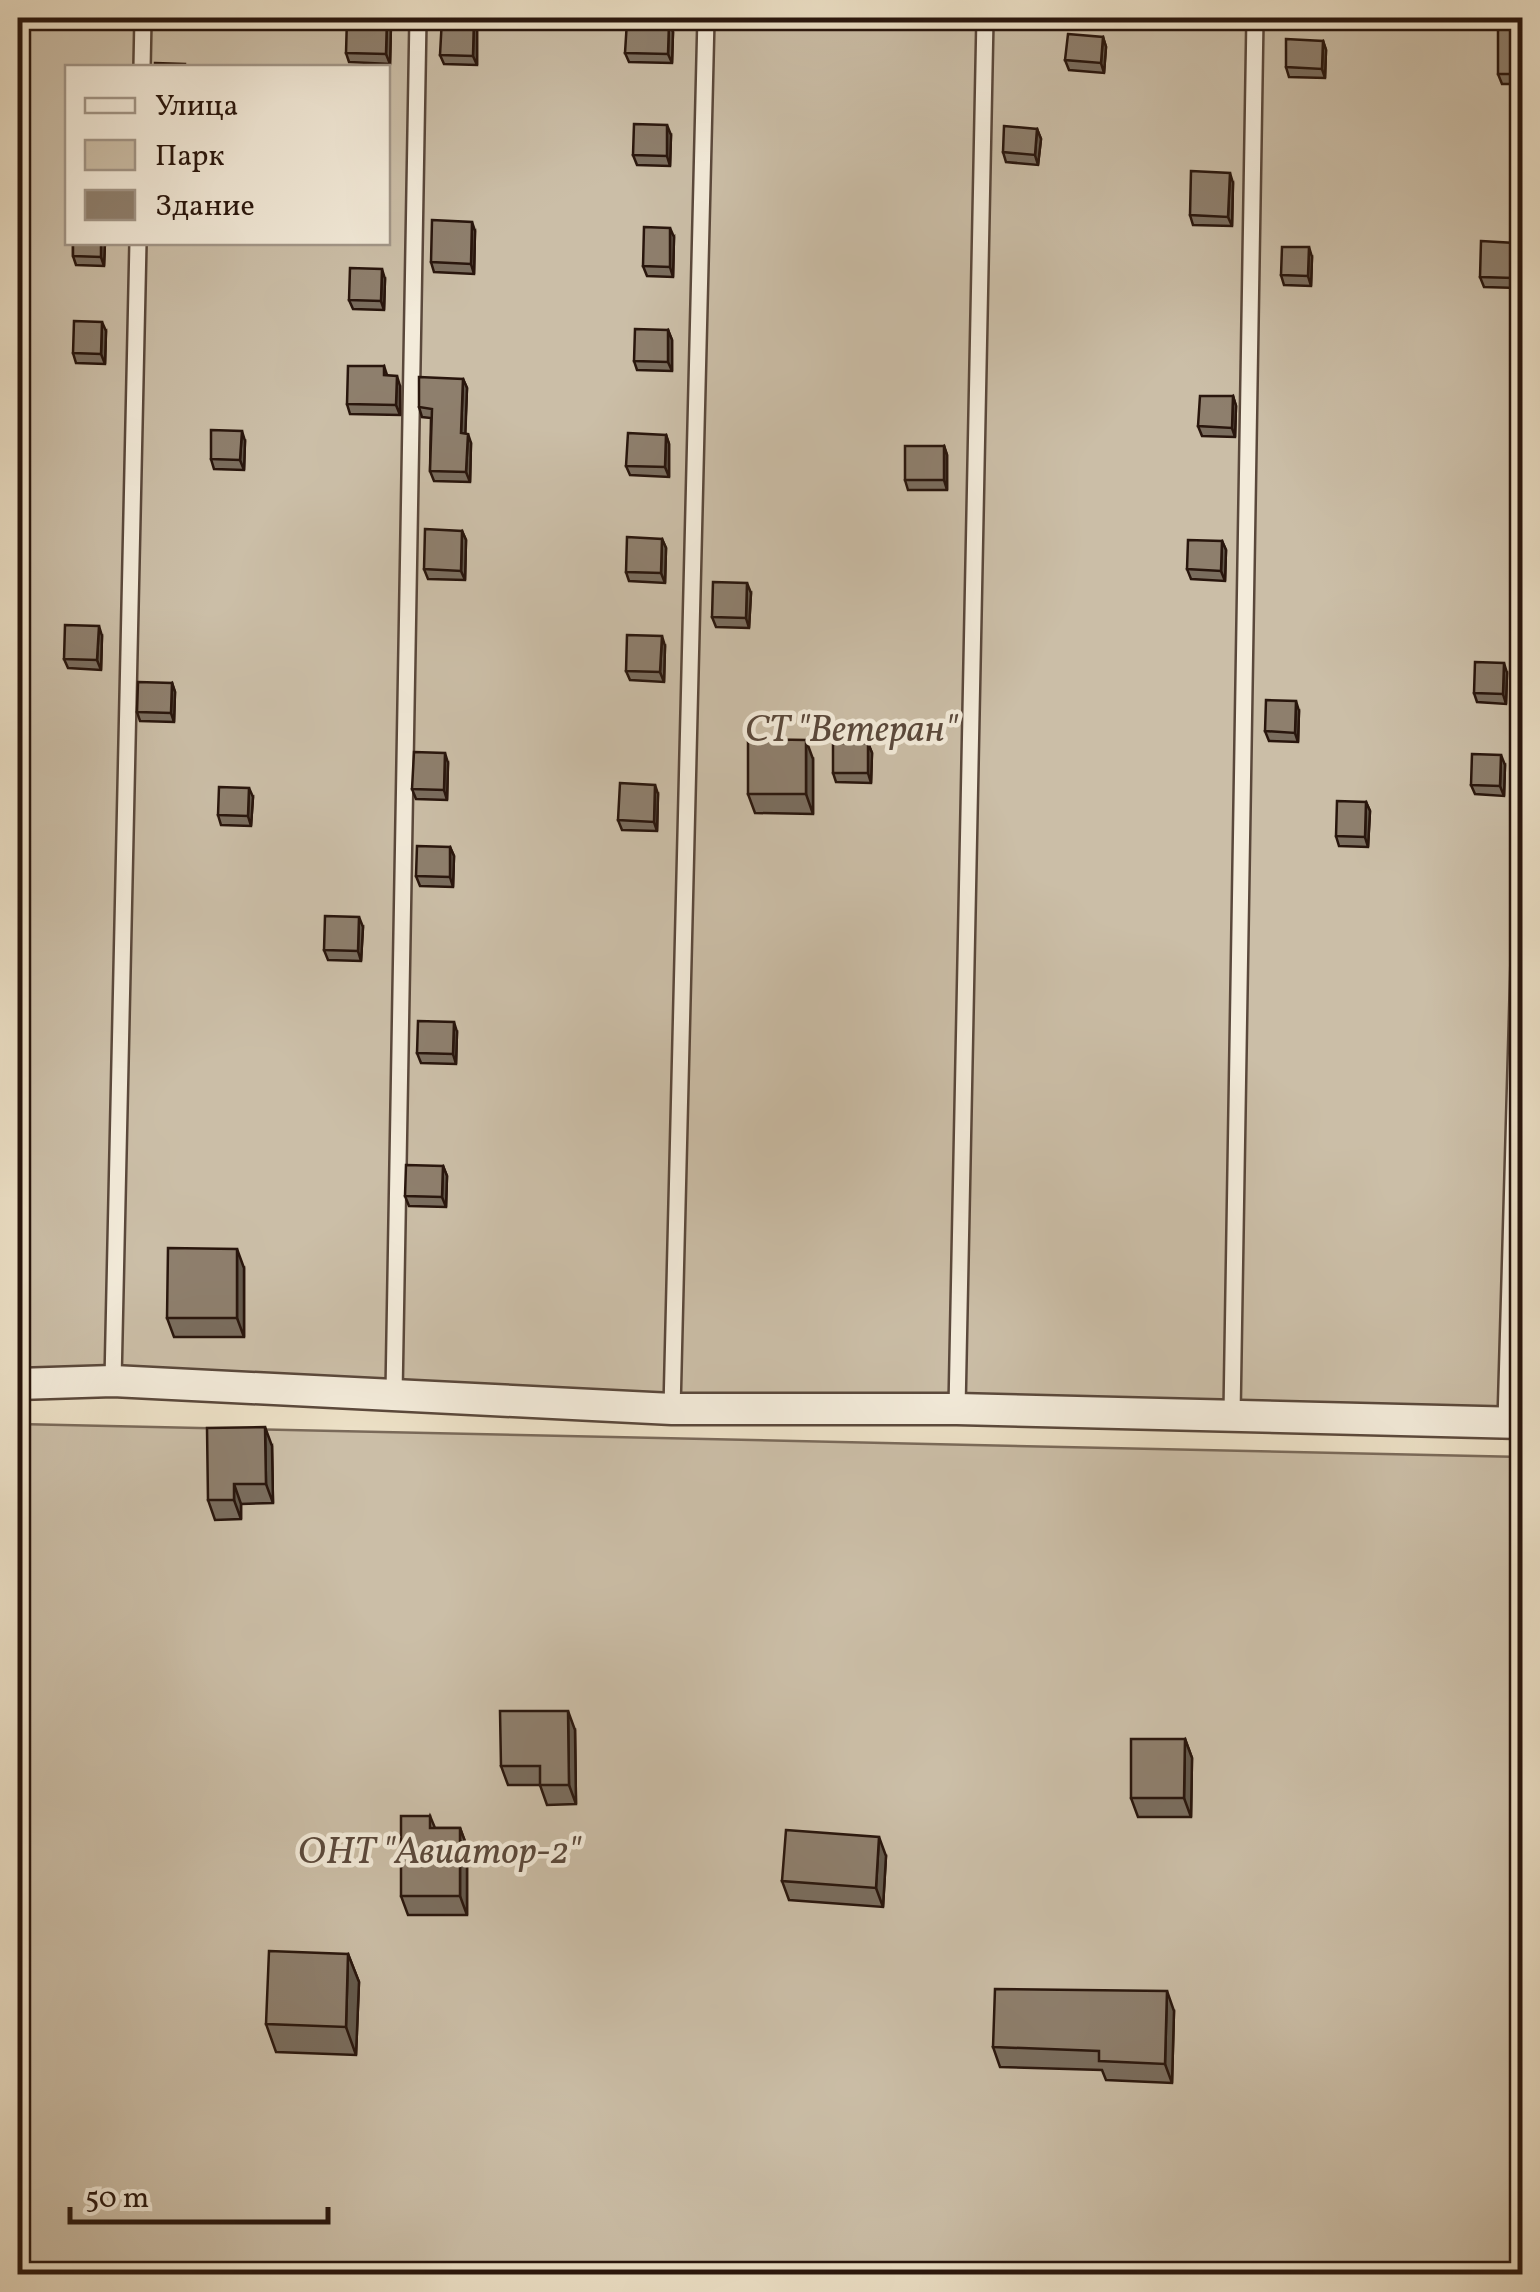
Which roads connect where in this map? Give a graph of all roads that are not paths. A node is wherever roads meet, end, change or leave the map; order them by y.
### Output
1 (143, 18) edge
2 (418, 18) edge
3 (706, 18) edge
4 (985, 18) edge
5 (1256, 18) edge
6 (142, 65) edge
7 (138, 245) edge
8 (1522, 860) edge
9 (114, 1381) junction
10 (18, 1384) edge
11 (394, 1394) junction
12 (672, 1409) junction
13 (958, 1409) junction
14 (1232, 1414) junction
15 (1514, 1422) edge

1 - 6 lane
2 - 11 lane
3 - 12 lane
4 - 13 lane
5 - 14 lane
7 - 9 lane
8 - 15 lane
9 - 10 street
9 - 11 street
11 - 12 street
12 - 13 street
13 - 14 street
14 - 15 street

